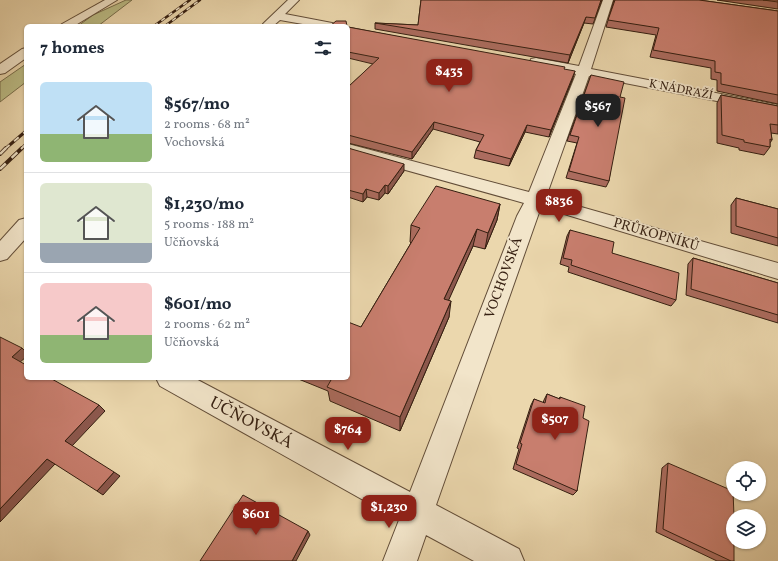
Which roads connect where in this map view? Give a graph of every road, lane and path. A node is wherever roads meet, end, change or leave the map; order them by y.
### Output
1 (112, 0) edge
2 (294, 0) edge
3 (608, 0) edge
4 (278, 16) junction
5 (70, 24) edge
6 (268, 24) edge
7 (321, 24) edge
8 (24, 53) edge
9 (521, 60) edge
10 (0, 70) edge
11 (584, 71) junction
12 (778, 109) edge
13 (350, 150) edge
14 (535, 200) junction
15 (24, 227) edge
16 (0, 254) edge
17 (778, 271) edge
18 (173, 380) edge
19 (419, 513) junction
20 (400, 561) edge
21 (507, 561) edge

1 - 5 street
2 - 4 street
3 - 11 street, VOCHOVSKÁ
4 - 6 street
4 - 7 street
8 - 10 street
9 - 11 street, K NÁDRAŽÍ
11 - 12 street, K NÁDRAŽÍ
11 - 14 street, VOCHOVSKÁ
13 - 14 street, PRŮKOPNÍKŮ
14 - 17 street, PRŮKOPNÍKŮ
14 - 19 street, VOCHOVSKÁ
15 - 16 street
18 - 19 street, UČŇOVSKÁ
19 - 20 street
19 - 21 street, UČŇOVSKÁ

